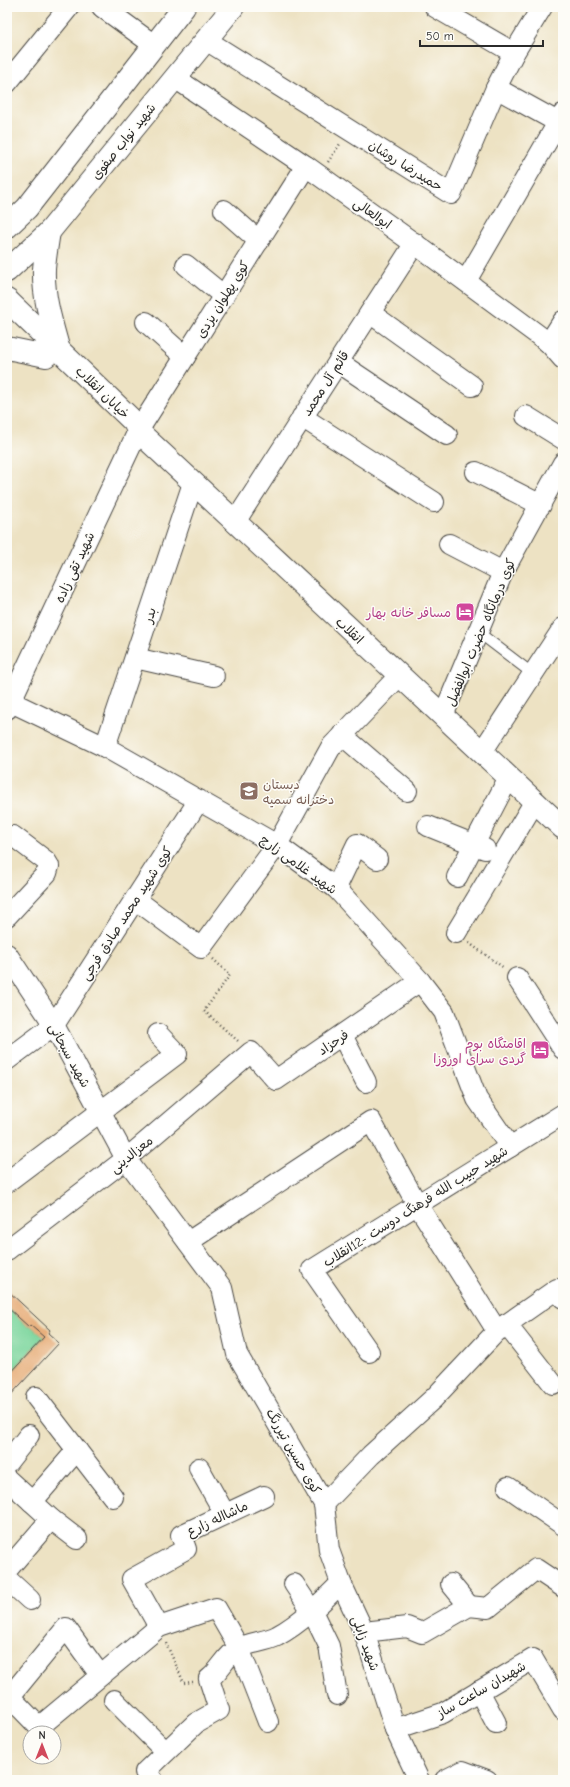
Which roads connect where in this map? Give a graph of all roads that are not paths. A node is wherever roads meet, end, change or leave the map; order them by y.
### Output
1 (69, 7) edge
2 (102, 7) edge
3 (184, 7) edge
4 (233, 7) edge
5 (435, 7) edge
6 (542, 7) edge
7 (206, 40) junction
8 (154, 45) junction
9 (514, 54) junction
10 (175, 78) junction
11 (7, 83) edge
12 (496, 88) junction
13 (561, 121) edge
14 (313, 171) junction
15 (17, 210) edge
16 (224, 210) dead end
17 (7, 227) edge
18 (49, 232) junction
19 (259, 241) junction
20 (415, 244) junction
21 (186, 265) dead end
22 (7, 270) edge
23 (466, 281) junction
24 (224, 296) junction
25 (7, 300) edge
26 (370, 313) junction
27 (7, 319) edge
28 (563, 321) edge
29 (146, 322) dead end
30 (549, 343) junction
31 (7, 348) edge
32 (52, 352) junction
33 (185, 357) junction
34 (563, 359) edge
35 (338, 362) junction
36 (472, 386) dead end
37 (526, 416) dead end
38 (302, 417) junction
39 (138, 431) junction
40 (447, 435) dead end
41 (563, 439) edge
42 (563, 463) edge
43 (476, 472) dead end
44 (193, 483) junction
45 (434, 502) dead end
46 (541, 505) junction
47 (235, 522) junction
48 (449, 544) dead end
49 (503, 572) junction
50 (478, 632) junction
51 (560, 640) edge
52 (135, 658) junction
53 (534, 674) junction
54 (400, 675) junction
55 (214, 676) dead end
56 (8, 703) edge
57 (443, 716) junction
58 (342, 735) junction
59 (105, 747) junction
60 (482, 752) junction
61 (509, 777) junction
62 (407, 791) dead end
63 (199, 800) junction
64 (535, 802) junction
65 (428, 826) dead end
66 (563, 828) edge
67 (13, 836) dead end
68 (474, 844) junction
69 (277, 845) junction
70 (502, 856) junction
71 (377, 859) dead end
72 (457, 877) dead end
73 (336, 888) junction
74 (135, 899) junction
75 (7, 916) edge
76 (456, 933) road end
77 (7, 954) edge
78 (517, 978) road end
79 (420, 981) junction
80 (54, 1025) junction
81 (158, 1034) dead end
82 (342, 1035) junction
83 (563, 1049) edge
84 (251, 1052) joint
85 (7, 1060) edge
86 (366, 1082) dead end
87 (101, 1110) junction
88 (563, 1114) edge
89 (510, 1147) junction
90 (126, 1159) junction
91 (7, 1182) edge
92 (417, 1204) junction
93 (188, 1242) junction
94 (7, 1250) edge
95 (563, 1298) edge
96 (502, 1327) junction
97 (369, 1352) dead end
98 (553, 1384) dead end
99 (36, 1397) dead end
100 (29, 1435) dead end
101 (77, 1450) junction
102 (7, 1463) edge
103 (199, 1468) dead end
104 (7, 1480) edge
105 (508, 1487) dead end
106 (264, 1496) dead end
107 (113, 1497) dead end
108 (32, 1502) junction
109 (324, 1504) junction
110 (225, 1514) junction
111 (51, 1519) junction
112 (563, 1525) edge
113 (77, 1539) dead end
114 (7, 1570) edge
115 (7, 1579) edge
116 (341, 1583) junction
117 (294, 1584) dead end
118 (451, 1584) dead end
119 (563, 1587) edge
120 (30, 1600) dead end
121 (469, 1606) junction
122 (312, 1611) junction
123 (159, 1627) junction
124 (364, 1632) junction
125 (239, 1648) junction
126 (100, 1675) junction
127 (479, 1691) junction
128 (337, 1695) dead end
129 (8, 1697) edge
130 (114, 1700) dead end
131 (563, 1710) edge
132 (268, 1722) dead end
133 (496, 1723) dead end
134 (395, 1729) junction
135 (165, 1751) junction
136 (153, 1780) edge
137 (419, 1780) edge
138 (446, 1780) edge
139 (487, 1780) edge

1 - 11 street
2 - 8 street
3 - 8 main road
4 - 7 main road, شهید نواب صفوی
5 - 9 street
6 - 9 street, حمیدرضا روشان
7 - 10 main road, شهید نواب صفوی
7 - 12 street, حمیدرضا روشان
8 - 15 main road
9 - 12 street, حمیدرضا روشان
10 - 14 street, ابوالعالی
10 - 18 main road, شهید نواب صفوی
12 - 13 street
13 - 23 street
14 - 19 street, کوی پهلوان یزدی
14 - 20 street, ابوالعالی
15 - 17 main road
16 - 19 street
18 - 22 main road, شهید نواب صفوی
18 - 32 main road
19 - 24 street, کوی پهلوان یزدی
20 - 23 street, ابوالعالی
20 - 26 street, قائم آل محمد
21 - 24 street
23 - 30 street, ابوالعالی
24 - 33 street, کوی پهلوان یزدی
25 - 32 main road, خیابان انقلاب
26 - 35 street, قائم آل محمد
26 - 36 street
27 - 32 main road, خیابان انقلاب
28 - 30 street
29 - 33 street
30 - 34 street, ابوالعالی
31 - 32 main road
32 - 39 main road, خیابان انقلاب
33 - 39 street, کوی پهلوان یزدی
35 - 38 street, قائم آل محمد
35 - 40 street
37 - 41 street
38 - 45 street
38 - 47 street, قائم آل محمد
39 - 44 main road, انقلاب
39 - 56 street, شهید تقی زاده
42 - 46 street, کوی درمانگاه حضرت ابوالفضل
43 - 46 street
44 - 47 main road, انقلاب
44 - 52 street, بدر
46 - 49 street, کوی درمانگاه حضرت ابوالفضل
47 - 54 main road, انقلاب
48 - 49 street
49 - 50 street, کوی درمانگاه حضرت ابوالفضل
50 - 53 lane
50 - 57 street, کوی درمانگاه حضرت ابوالفضل
51 - 53 street
52 - 55 street
52 - 59 street, بدر
53 - 60 street
54 - 57 main road, انقلاب
54 - 58 street
56 - 59 street, شهید غلامی زارچ
57 - 60 main road, انقلاب
58 - 62 street
58 - 69 street
59 - 63 street, شهید غلامی زارچ
60 - 61 main road, انقلاب
61 - 64 main road, انقلاب
61 - 68 street
63 - 69 street, شهید غلامی زارچ
63 - 74 street, کوی شهید محمد صادق فرجی
64 - 66 main road, انقلاب
64 - 70 street
65 - 68 street
67 - 75 street
68 - 70 street
68 - 72 street
69 - 73 street, شهید غلامی زارچ
69 - 74 street
70 - 76 street
71 - 73 street
73 - 79 street, شهید غلامی زارچ
74 - 80 street, کوی شهید محمد صادق فرجی
77 - 80 street, شهید سبحانی
78 - 83 street
79 - 82 street, فرحزاد
79 - 89 street, شهید غلامی زارچ
80 - 85 street
80 - 87 street, شهید سبحانی
81 - 87 street
82 - 84 street, فرحزاد
82 - 86 street
84 - 90 street, معزالدینی
87 - 90 street, شهید سبحانی
87 - 91 street
88 - 89 street, شهید حبیب الله فرهنگ دوست -12انقلاب
89 - 92 street, شهید حبیب الله فرهنگ دوست -12انقلاب
90 - 93 street, کوی حسین تیررنگ
90 - 94 street, معزالدینی
92 - 93 street
92 - 96 street
92 - 97 street, شهید حبیب الله فرهنگ دوست -12انقلاب
93 - 109 street, کوی حسین تیررنگ
95 - 96 street, کوی حسین تیررنگ
96 - 98 street
96 - 109 street, کوی حسین تیررنگ
99 - 101 street
100 - 102 street
101 - 107 street
101 - 108 street
103 - 110 street
104 - 108 street
105 - 112 street
106 - 110 street, ماشااله زارع
108 - 111 street
109 - 116 street, شهید زابلی
110 - 123 street, ماشااله زارع
111 - 113 street
111 - 114 street
115 - 120 street
116 - 122 street
116 - 124 street, شهید زابلی
117 - 122 street
118 - 121 street
119 - 121 street
121 - 124 street
122 - 125 street
122 - 128 street
123 - 125 street
123 - 126 street
124 - 134 street, شهید زابلی
125 - 132 street
125 - 135 street
126 - 129 street
126 - 129 street
127 - 131 street, شهیدان ساعت ساز
127 - 133 street
127 - 134 street, شهیدان ساعت ساز
130 - 135 street
134 - 137 street, شهید زابلی
135 - 136 street
138 - 139 street

